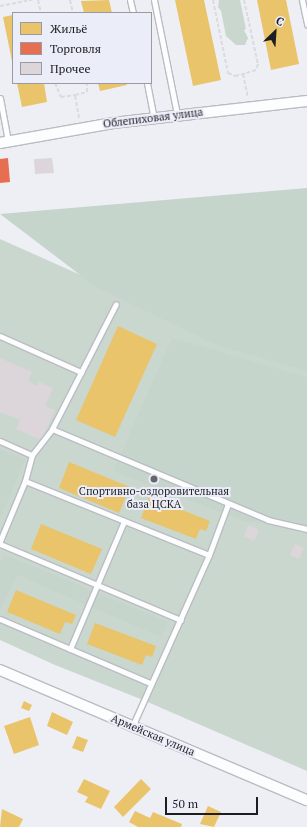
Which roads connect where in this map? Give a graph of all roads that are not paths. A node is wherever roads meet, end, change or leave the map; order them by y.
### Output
1 (130, 0) edge
2 (154, 0) edge
3 (302, 0) edge
4 (133, 12) edge
5 (307, 24) edge
6 (147, 84) edge
7 (0, 98) edge
8 (307, 101) edge
9 (177, 114) junction
10 (154, 118) junction
11 (4, 142) edge
12 (116, 304) dead end
13 (0, 336) edge
14 (81, 372) junction
15 (52, 429) junction
16 (0, 441) edge
17 (32, 455) junction
18 (25, 481) junction
19 (228, 504) junction
20 (124, 521) junction
21 (307, 529) edge
22 (0, 541) edge
23 (0, 544) edge
24 (209, 555) junction
25 (97, 585) junction
26 (0, 619) edge
27 (180, 620) junction
28 (70, 649) junction
29 (0, 670) edge
30 (150, 683) junction
31 (132, 727) junction
32 (307, 800) edge

1 - 4 lane
2 - 9 lane
3 - 5 lane
6 - 10 lane
7 - 11 lane
8 - 9 street, Облепиховая улица
9 - 10 street, Облепиховая улица
10 - 11 street, Облепиховая улица
12 - 14 lane
13 - 14 lane
14 - 15 lane
15 - 17 lane
15 - 19 lane
16 - 17 lane
17 - 18 lane
18 - 20 lane
18 - 22 lane
19 - 21 lane
19 - 24 lane
20 - 24 lane
20 - 25 lane
23 - 25 lane
24 - 27 lane
25 - 27 lane
25 - 28 lane
26 - 28 lane
27 - 30 lane
28 - 30 lane
29 - 31 street, Армейская улица
30 - 31 lane
31 - 32 street, Армейская улица

